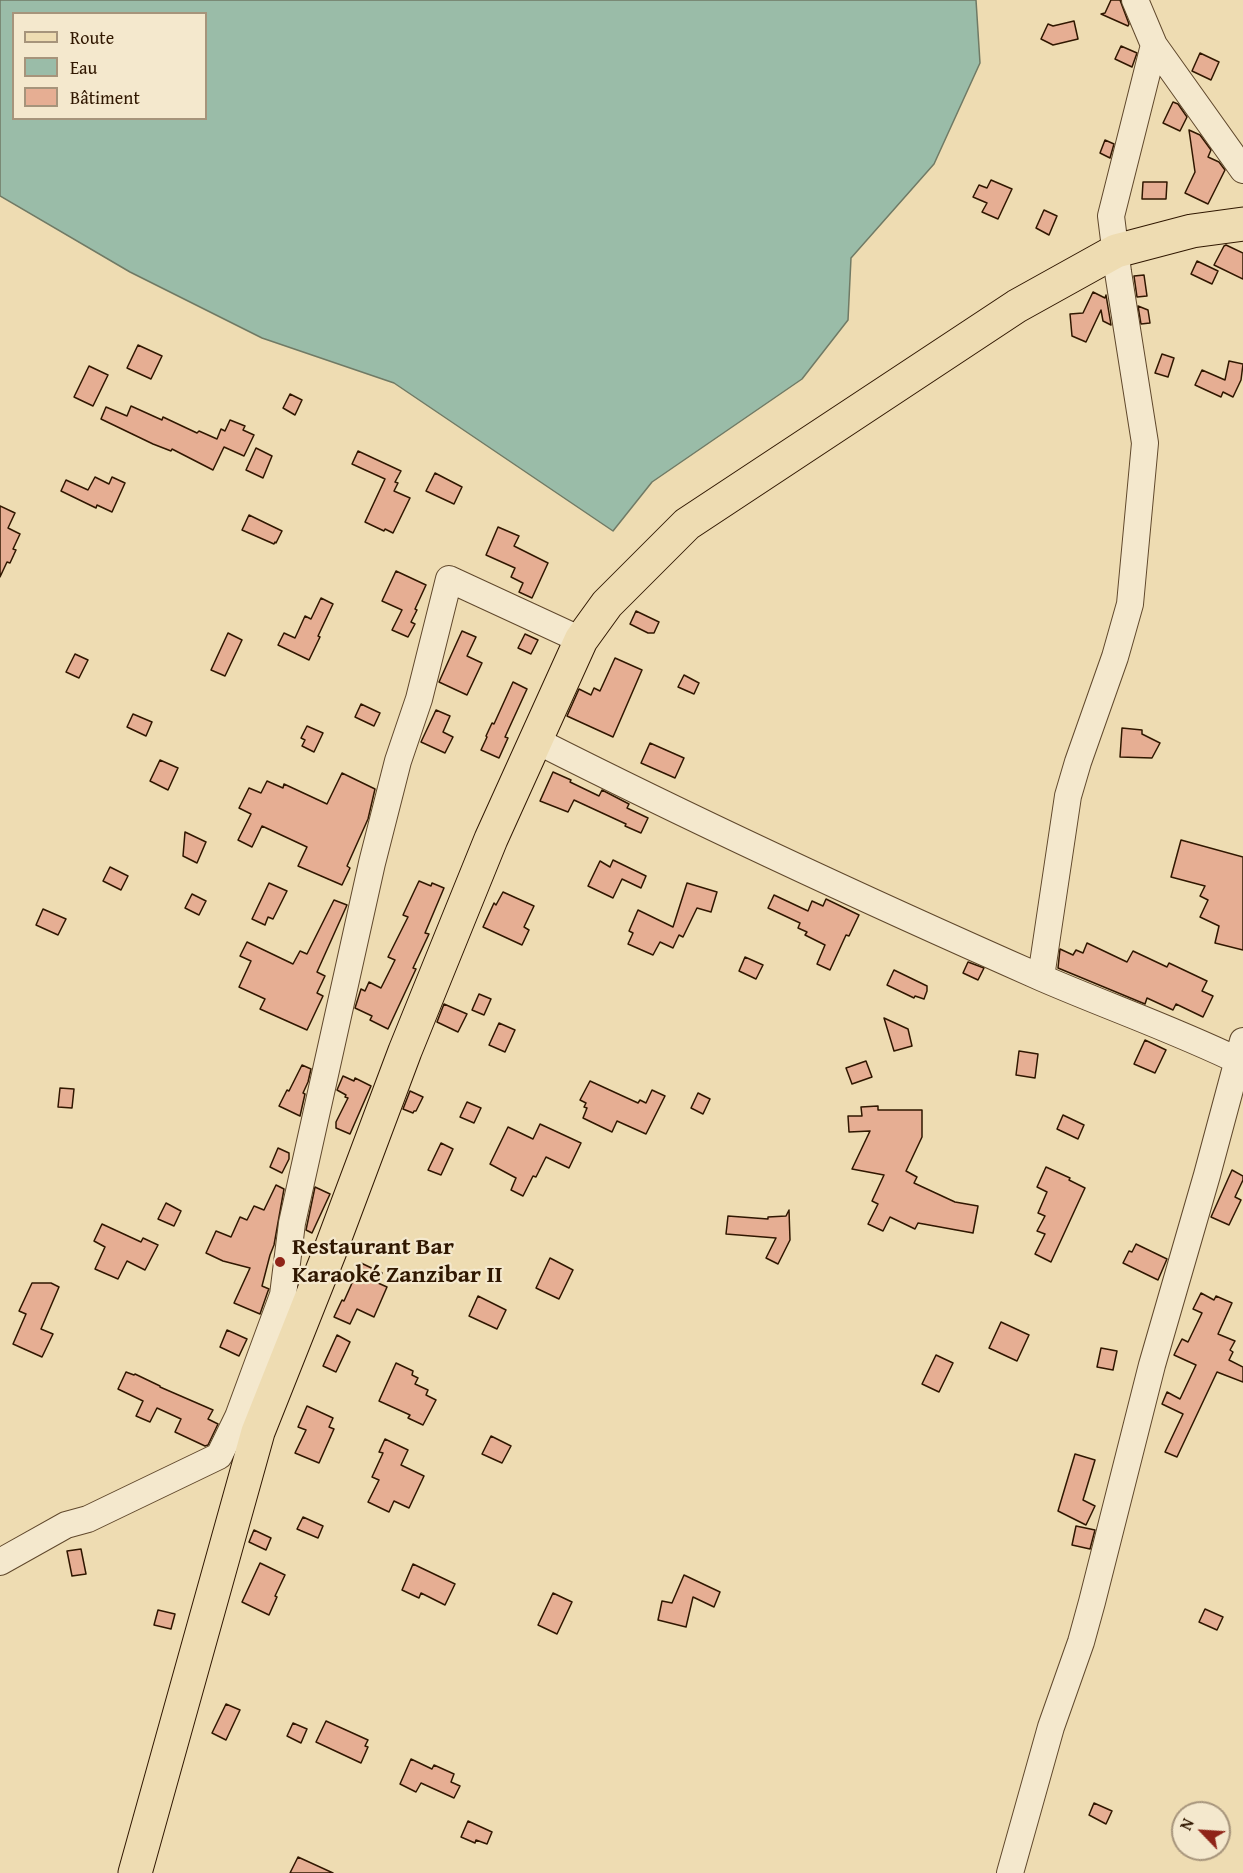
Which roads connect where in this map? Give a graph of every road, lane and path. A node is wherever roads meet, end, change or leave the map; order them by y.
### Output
1 (1135, 0) edge
2 (1154, 45) junction
3 (1243, 171) edge
4 (1243, 224) edge
5 (1116, 251) junction
6 (581, 640) junction
7 (537, 741) junction
8 (1041, 977) junction
9 (1242, 1055) edge
10 (287, 1266) junction
11 (318, 1282) junction
12 (300, 1325) junction
13 (238, 1417) junction
14 (220, 1453) junction
15 (241, 1492) junction
16 (0, 1562) edge
17 (135, 1873) edge
18 (1010, 1873) edge

1 - 2 street
2 - 3 street
2 - 5 street
4 - 5 main road
5 - 6 main road
5 - 8 street
6 - 7 main road
6 - 10 street
7 - 8 street
7 - 11 main road
8 - 9 street
9 - 18 street
10 - 11 street
10 - 13 street
11 - 12 main road
12 - 13 street
12 - 15 main road
13 - 14 street
14 - 15 street
14 - 16 street
15 - 17 main road

